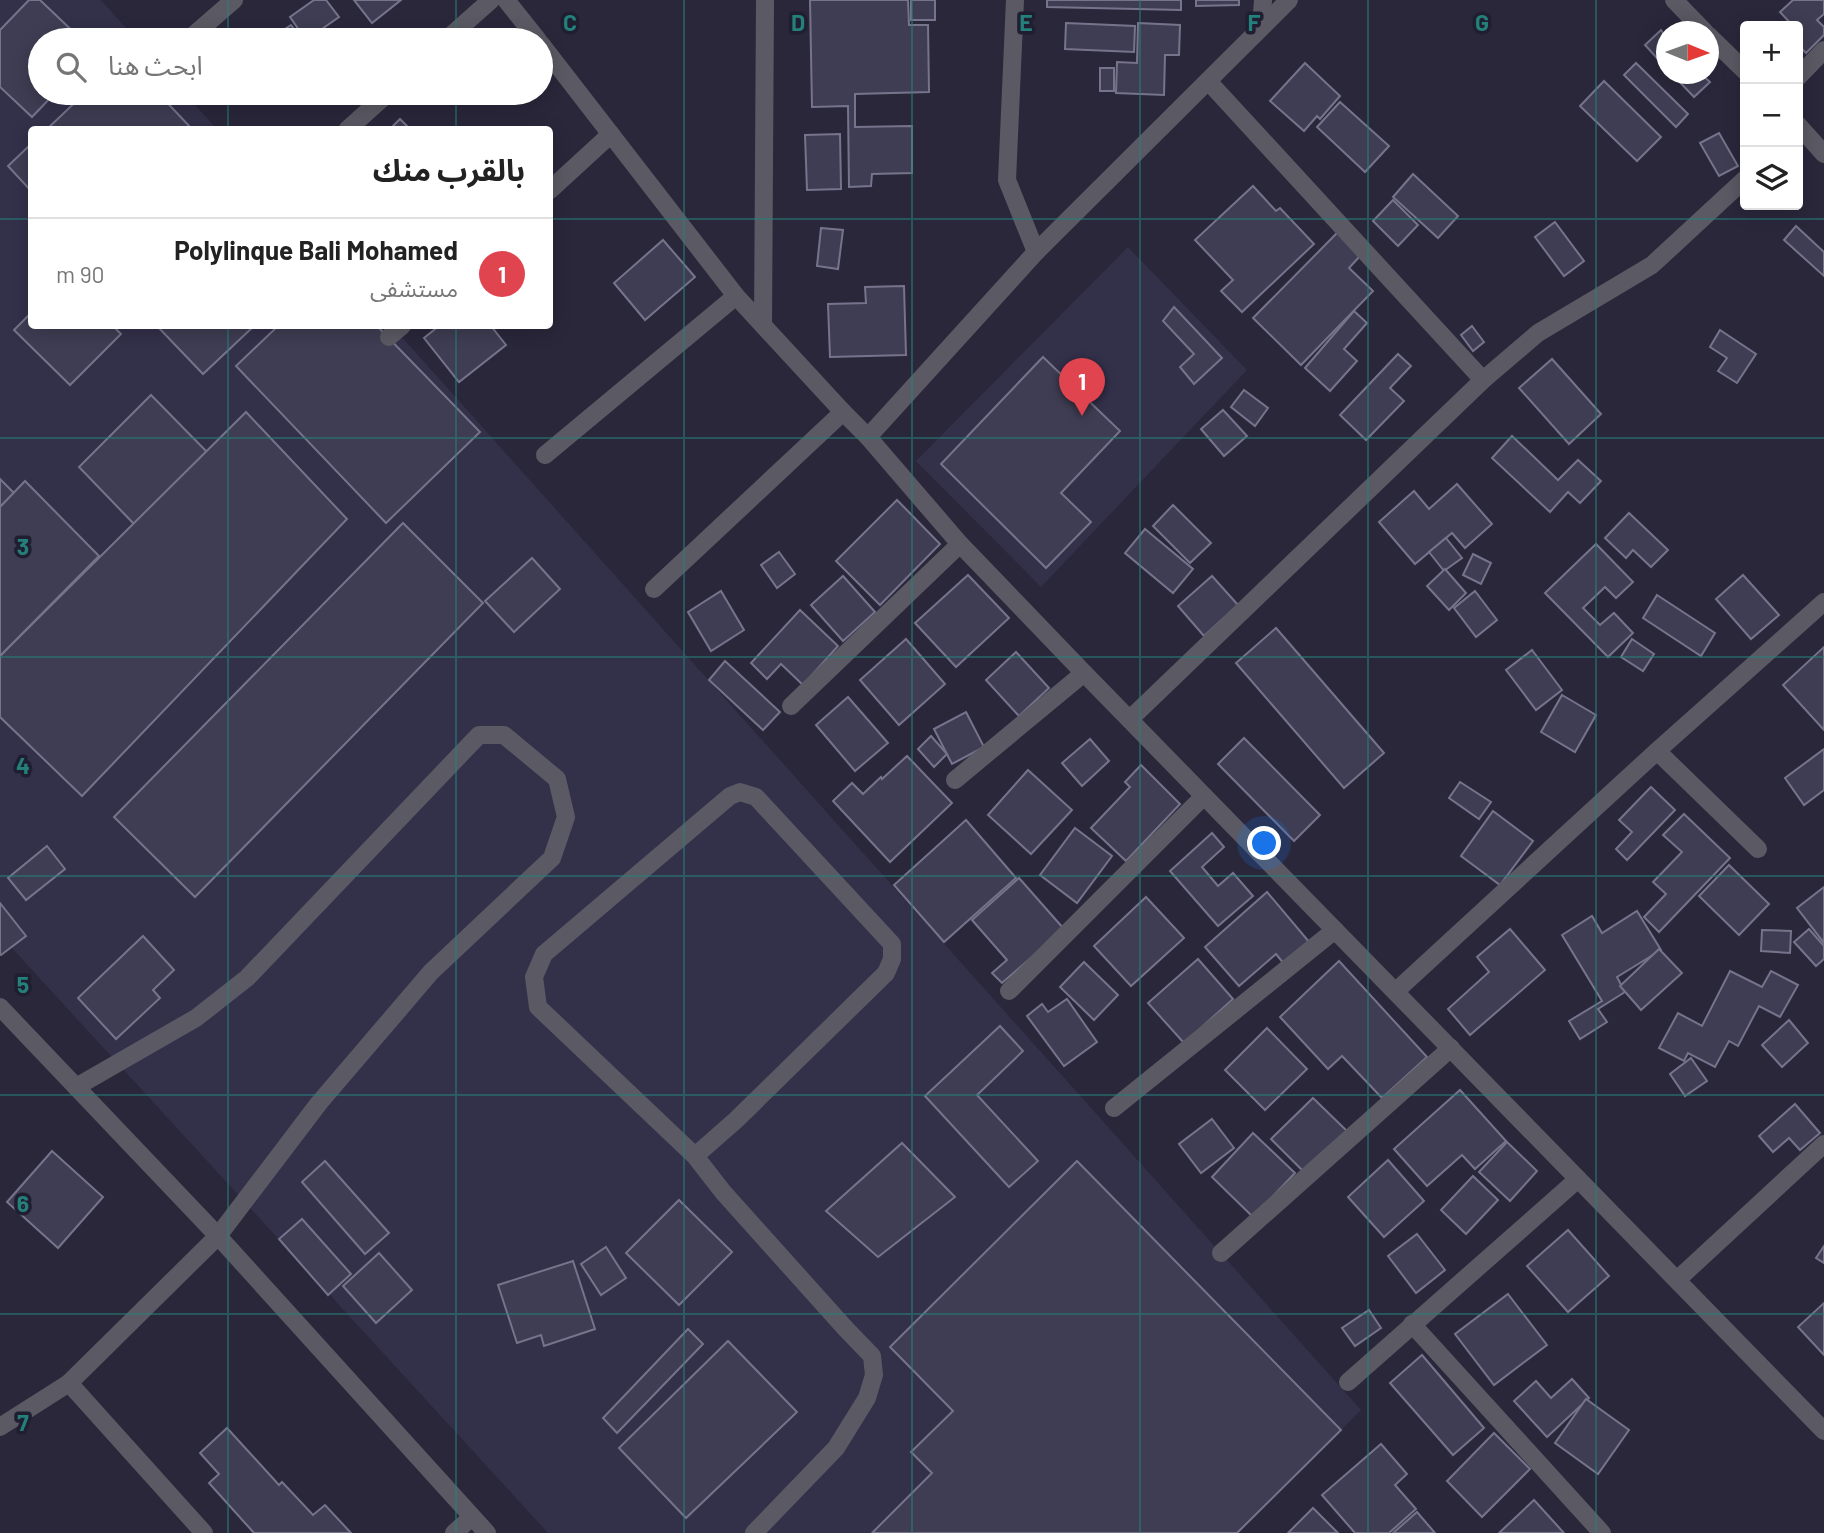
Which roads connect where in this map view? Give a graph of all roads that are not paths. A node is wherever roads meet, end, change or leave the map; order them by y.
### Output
1 (234, 0) edge
2 (491, 0) edge
3 (506, 0) edge
4 (765, 0) edge
5 (1015, 0) edge
6 (1263, 0) edge
7 (1289, 0) edge
8 (1674, 0) edge
9 (1695, 21) edge
10 (202, 28) edge
11 (460, 28) edge
12 (528, 28) edge
13 (1261, 28) junction
14 (1719, 45) edge
15 (1824, 50) edge
16 (553, 60) edge
17 (1740, 66) edge
18 (1803, 72) edge
19 (1208, 81) junction
20 (375, 105) edge
21 (351, 126) edge
22 (1803, 132) edge
23 (611, 134) junction
24 (1824, 153) edge
25 (1740, 184) edge
26 (553, 187) edge
27 (1036, 252) junction
28 (736, 296) junction
29 (763, 325) junction
30 (1483, 380) junction
31 (842, 412) junction
32 (868, 437) junction
33 (545, 455) dead end
34 (960, 544) junction
35 (654, 589) dead end
36 (1824, 602) edge
37 (1084, 673) junction
38 (791, 706) dead end
39 (1130, 719) junction
40 (1657, 751) junction
41 (955, 780) dead end
42 (1204, 796) junction
43 (1758, 849) dead end
44 (1335, 930) junction
45 (1009, 991) dead end
46 (1396, 991) junction
47 (0, 1007) edge
48 (1451, 1048) junction
49 (76, 1087) junction
50 (1114, 1108) dead end
51 (1824, 1144) edge
52 (695, 1156) junction
53 (1578, 1178) junction
54 (218, 1236) junction
55 (1221, 1253) dead end
56 (1677, 1280) junction
57 (1412, 1324) junction
58 (1348, 1382) dead end
59 (69, 1383) junction
60 (0, 1427) edge
61 (1824, 1431) edge
62 (472, 1517) junction
63 (204, 1533) edge
64 (454, 1533) edge
65 (486, 1533) edge
66 (754, 1533) edge
67 (1602, 1533) edge

1 - 10 street
2 - 11 street
3 - 12 street
4 - 29 street
5 - 27 street
6 - 13 street
7 - 13 street
8 - 9 street
13 - 19 street
14 - 17 street
15 - 18 street
16 - 23 street
19 - 27 street
19 - 30 street
20 - 21 street
22 - 24 street
23 - 26 street
23 - 28 street
25 - 30 street
27 - 32 street
28 - 29 street
28 - 33 street
29 - 31 street
30 - 39 street
31 - 32 street
31 - 35 street
32 - 34 street
34 - 37 street
34 - 38 street
36 - 40 street
37 - 39 street
37 - 41 street
39 - 42 street
40 - 43 street
40 - 46 street
42 - 44 street
42 - 45 street
44 - 46 street
44 - 50 street
46 - 48 street
47 - 49 street
48 - 53 street
48 - 55 street
49 - 54 street
49 - 54 street
51 - 56 street
52 - 52 street
52 - 66 street
53 - 56 street
53 - 57 street
54 - 59 street
54 - 62 street
56 - 61 street
57 - 58 street
57 - 67 street
59 - 60 street
59 - 63 street
62 - 64 street
62 - 65 street

